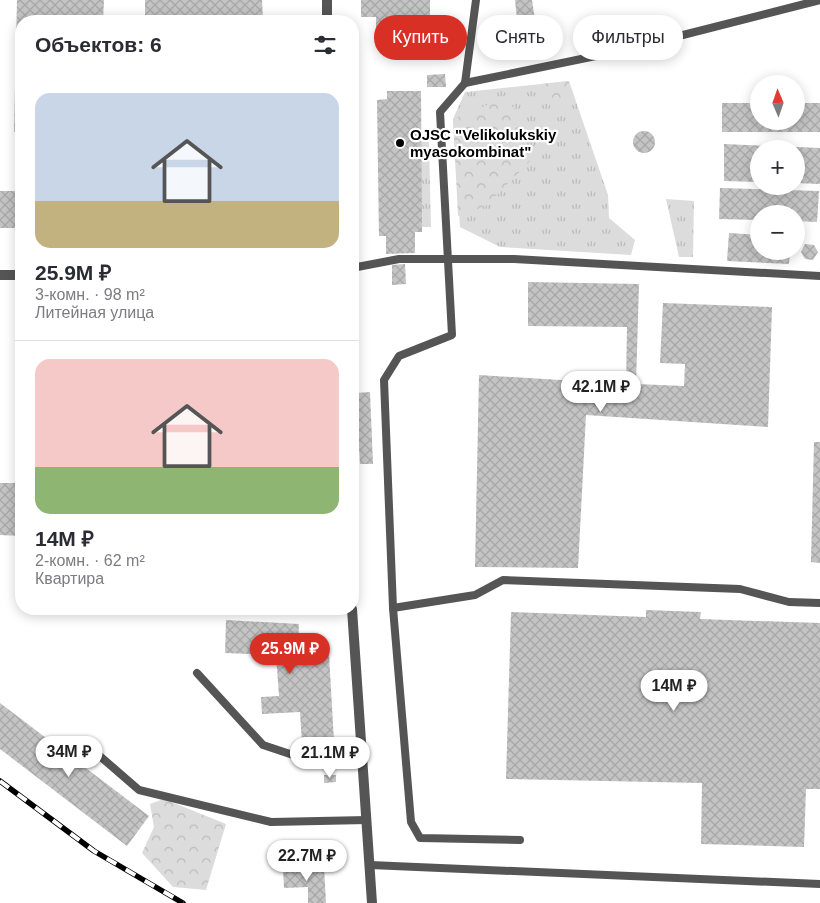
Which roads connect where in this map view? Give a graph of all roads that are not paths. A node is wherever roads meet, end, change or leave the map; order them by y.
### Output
1 (327, 0) edge
2 (476, 0) edge
3 (820, 0) edge
4 (800, 2) edge
5 (328, 15) edge
6 (465, 83) junction
7 (447, 259) junction
8 (359, 267) edge
9 (15, 275) edge
10 (0, 276) edge
11 (820, 276) edge
12 (820, 603) edge
13 (394, 608) junction
14 (352, 615) edge
15 (197, 673) dead end
16 (94, 751) dead end
17 (363, 760) junction
18 (367, 820) junction
19 (520, 840) dead end
20 (370, 865) junction
21 (820, 884) edge
22 (372, 903) edge

1 - 5 street
2 - 6 lane
3 - 4 lane
4 - 6 lane
6 - 7 lane
7 - 8 lane
7 - 11 lane
7 - 13 lane
9 - 10 street
12 - 13 lane
13 - 19 lane
14 - 17 street
15 - 17 lane
16 - 18 lane
17 - 18 street
18 - 20 street
20 - 21 lane
20 - 22 street

